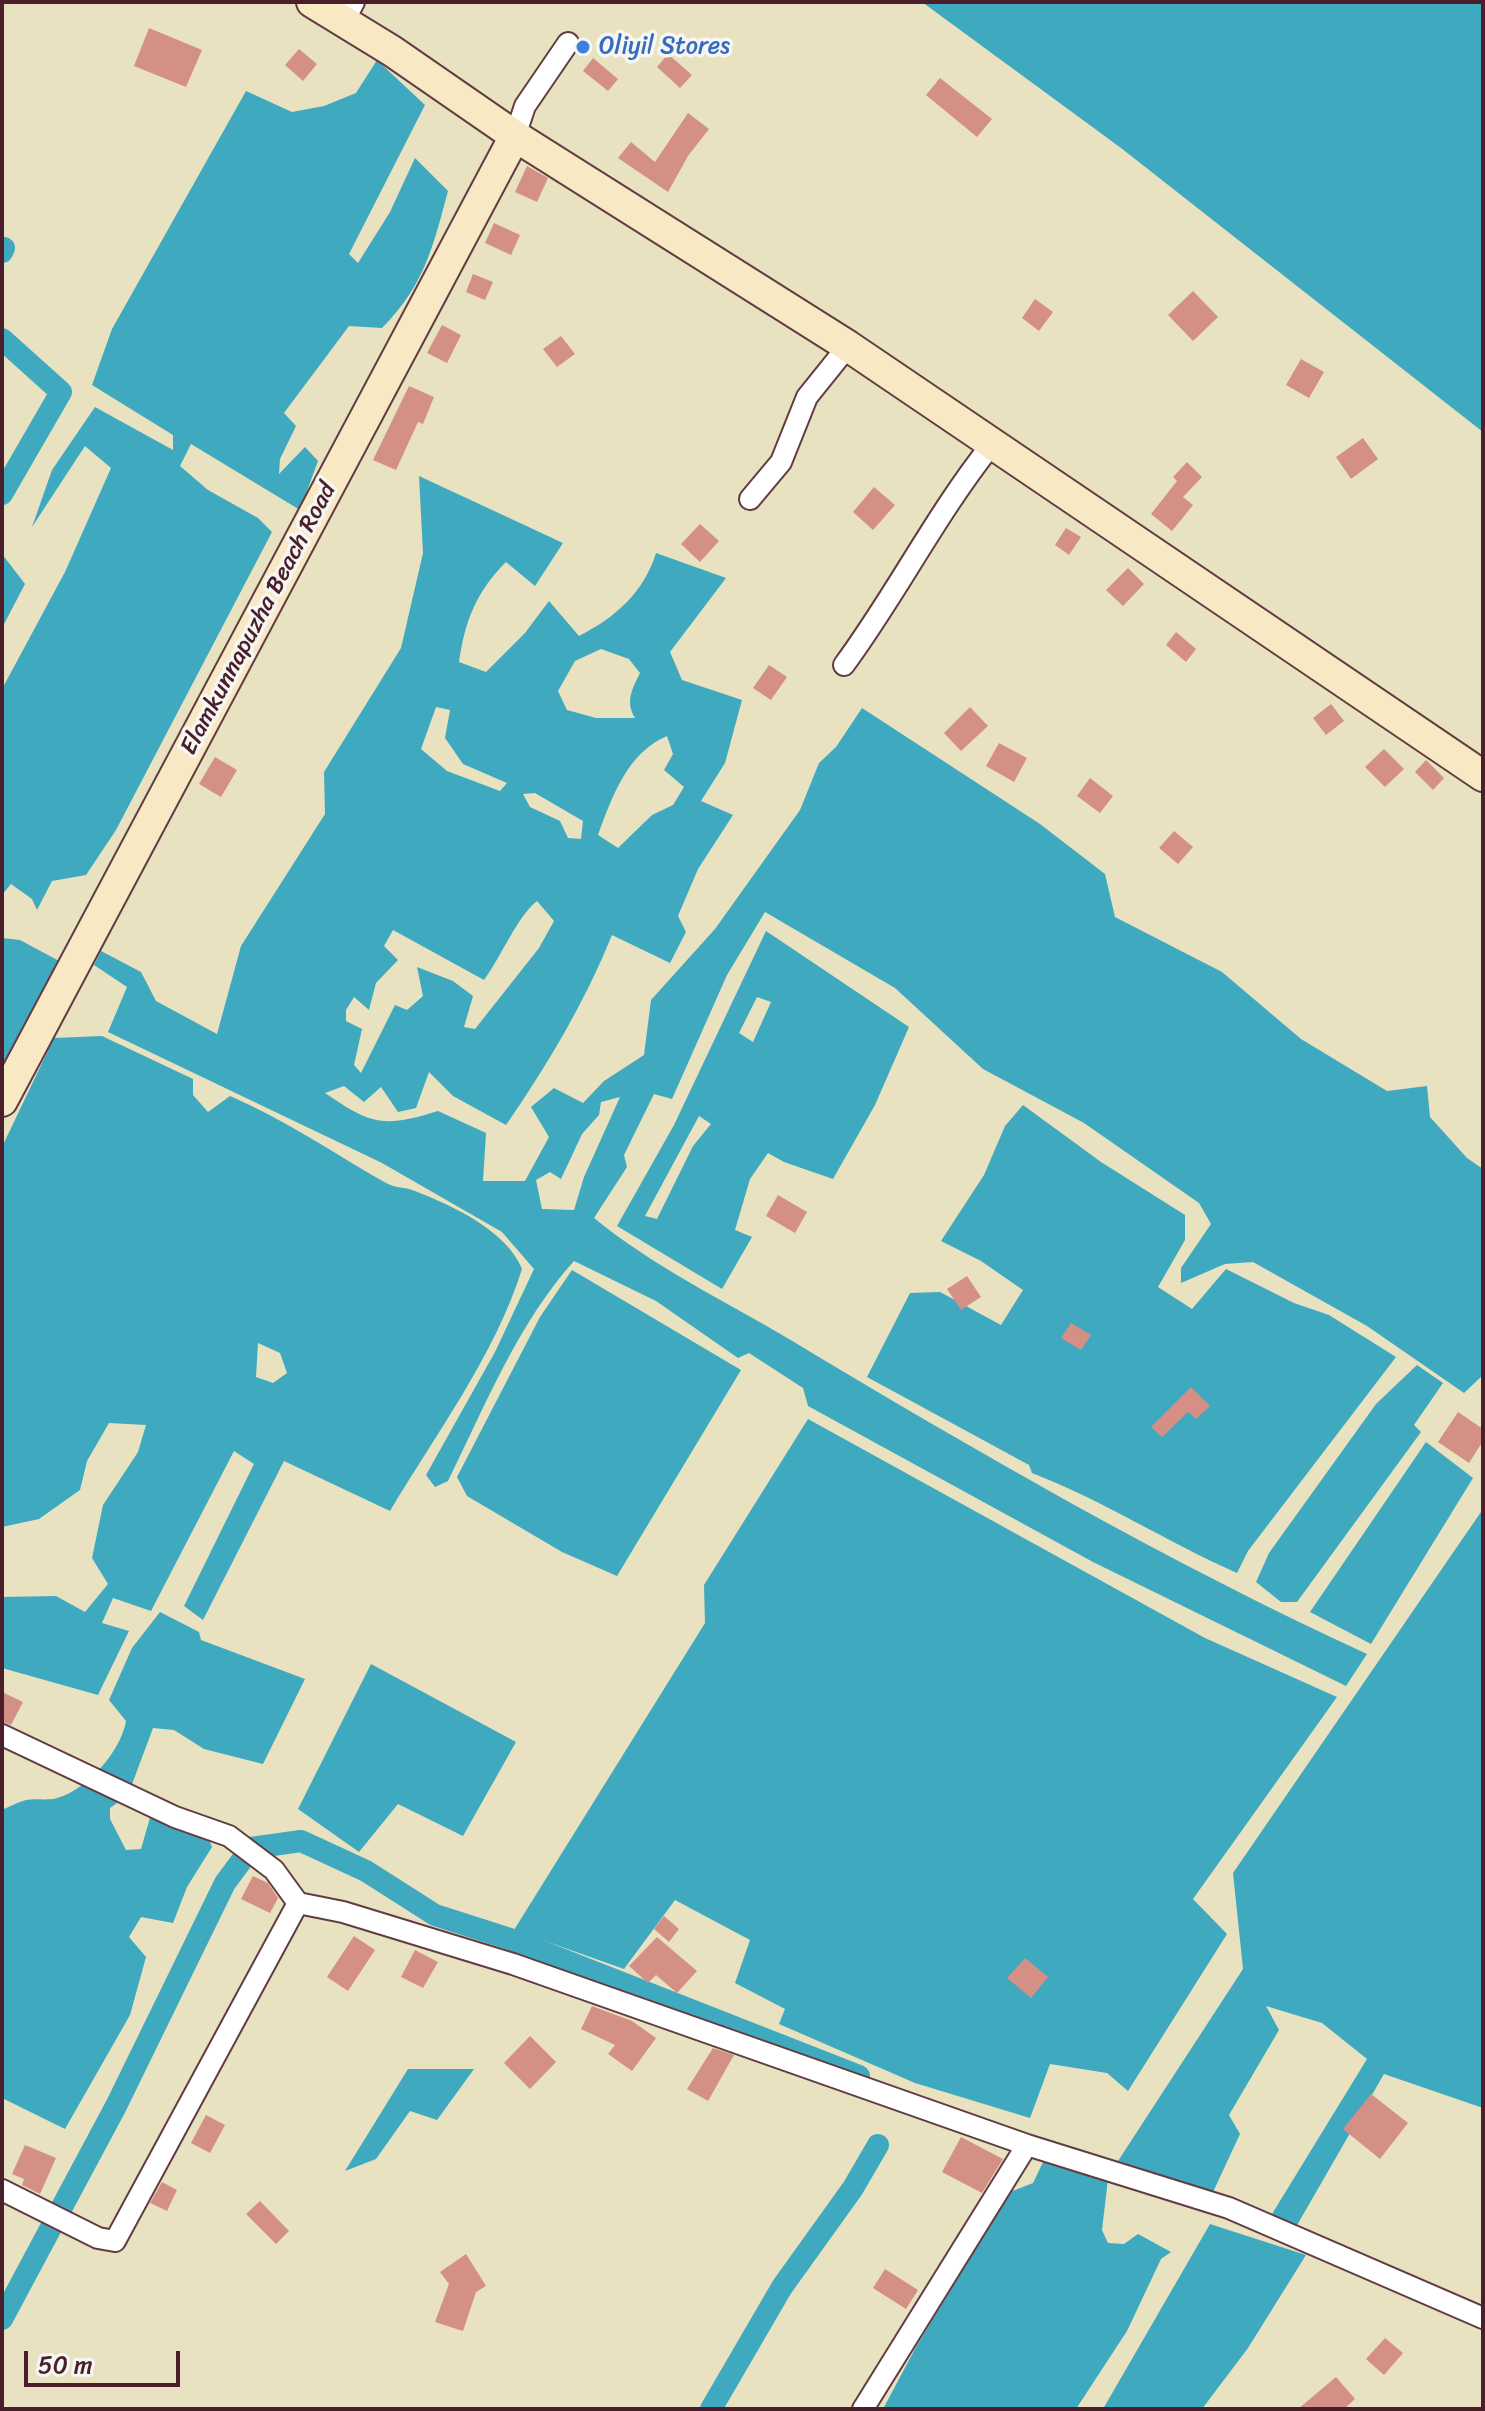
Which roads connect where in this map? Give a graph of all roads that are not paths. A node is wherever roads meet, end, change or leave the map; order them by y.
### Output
1 (312, 2) edge
2 (349, 12) edge
3 (568, 43) dead end
4 (515, 136) junction
5 (848, 346) junction
6 (992, 444) junction
7 (750, 499) dead end
8 (844, 665) dead end
9 (1483, 776) edge
10 (2, 1101) edge
11 (2, 1735) edge
12 (298, 1903) junction
13 (1027, 2145) junction
14 (2, 2190) edge
15 (1483, 2318) edge
16 (863, 2409) edge

1 - 2 main road
2 - 4 main road
3 - 4 street
4 - 5 main road
4 - 10 main road, Elamkunnapuzha Beach Road
5 - 6 main road
5 - 7 street
6 - 8 street
6 - 9 main road
11 - 12 street
12 - 13 street
12 - 14 street
13 - 15 street
13 - 16 street

